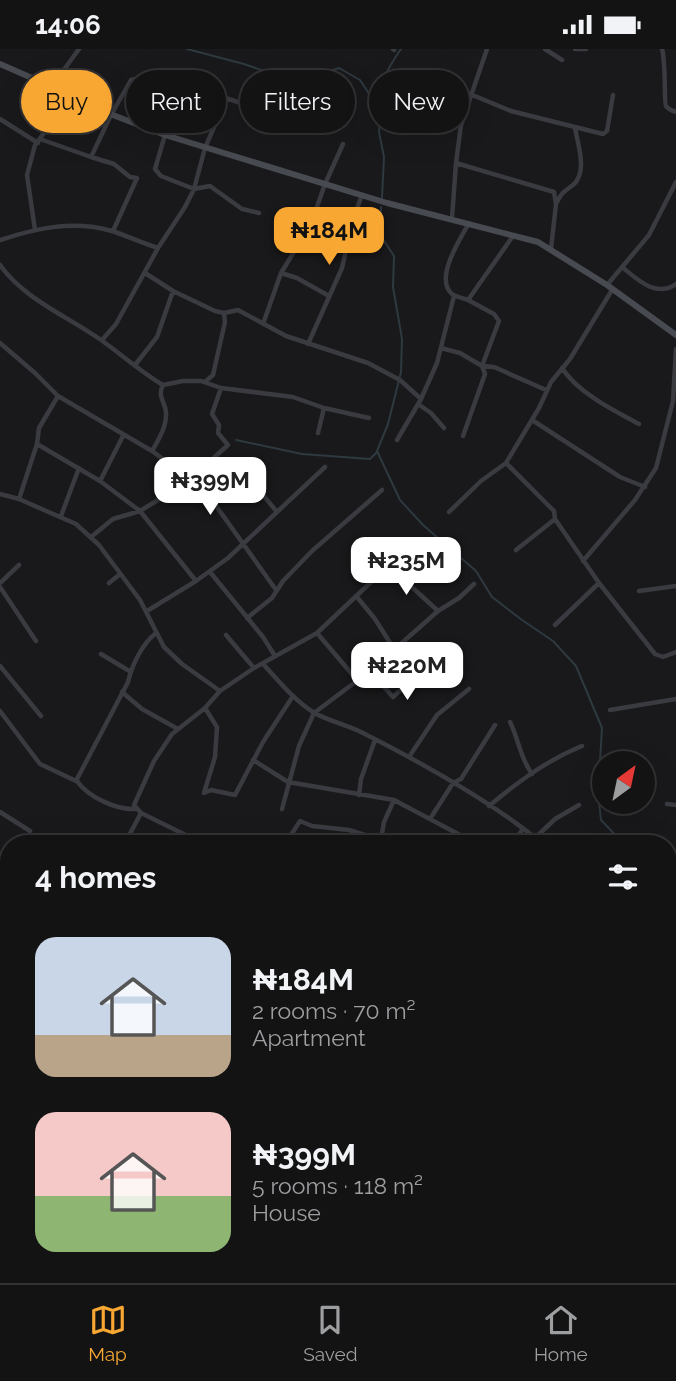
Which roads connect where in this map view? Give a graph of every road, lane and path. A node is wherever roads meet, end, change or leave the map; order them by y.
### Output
1 (79, 49) edge
2 (487, 49) edge
3 (560, 49) edge
4 (575, 49) edge
5 (586, 49) edge
6 (662, 49) edge
7 (548, 50) edge
8 (562, 60) dead end
9 (0, 64) edge
10 (64, 70) edge
11 (21, 73) edge
12 (126, 89) edge
13 (470, 94) junction
14 (613, 95) dead end
15 (226, 99) edge
16 (240, 104) edge
17 (676, 112) edge
18 (112, 113) edge
19 (112, 115) edge
20 (0, 119) edge
21 (575, 128) junction
22 (42, 133) edge
23 (102, 133) edge
24 (211, 133) edge
25 (164, 135) junction
26 (39, 141) junction
27 (343, 144) dead end
28 (205, 148) junction
29 (91, 157) junction
30 (456, 163) junction
31 (676, 182) edge
32 (325, 184) junction
33 (194, 189) junction
34 (673, 193) edge
35 (362, 195) junction
36 (556, 204) junction
37 (260, 213) dead end
38 (452, 218) junction
39 (469, 223) junction
40 (35, 230) junction
41 (113, 231) junction
42 (513, 236) junction
43 (0, 240) edge
44 (158, 248) junction
45 (551, 249) junction
46 (0, 265) edge
47 (622, 267) junction
48 (145, 273) junction
49 (281, 273) junction
50 (676, 284) edge
51 (610, 287) junction
52 (173, 291) junction
53 (329, 296) junction
54 (454, 296) junction
55 (468, 300) junction
56 (224, 313) junction
57 (263, 324) junction
58 (676, 335) edge
59 (102, 340) junction
60 (0, 343) edge
61 (308, 344) junction
62 (441, 348) junction
63 (676, 349) edge
64 (135, 365) junction
65 (482, 366) junction
66 (494, 367) junction
67 (562, 368) junction
68 (485, 374) junction
69 (205, 382) junction
70 (163, 385) junction
71 (221, 388) junction
72 (546, 390) junction
73 (58, 396) junction
74 (420, 401) junction
75 (324, 408) junction
76 (369, 418) dead end
77 (532, 420) junction
78 (639, 424) dead end
79 (444, 428) dead end
80 (318, 433) dead end
81 (123, 436) junction
82 (463, 436) dead end
83 (397, 440) dead end
84 (37, 444) junction
85 (152, 451) junction
86 (506, 463) junction
87 (325, 467) dead end
88 (79, 468) junction
89 (190, 479) junction
90 (100, 481) junction
91 (645, 487) junction
92 (382, 490) dead end
93 (0, 494) edge
94 (19, 499) junction
95 (213, 500) junction
96 (140, 510) junction
97 (277, 512) junction
98 (449, 512) dead end
99 (61, 516) junction
100 (555, 519) junction
101 (91, 537) junction
102 (242, 544) junction
103 (516, 550) dead end
104 (404, 551) dead end
105 (583, 561) junction
106 (19, 565) dead end
107 (389, 566) junction
108 (210, 572) junction
109 (120, 575) junction
110 (196, 581) junction
111 (109, 583) dead end
112 (599, 583) junction
113 (474, 584) dead end
114 (0, 585) edge
115 (676, 586) edge
116 (276, 590) junction
117 (639, 591) dead end
118 (357, 597) junction
119 (147, 611) junction
120 (438, 611) junction
121 (247, 618) junction
122 (555, 625) dead end
123 (156, 633) junction
124 (317, 633) junction
125 (226, 635) dead end
126 (36, 641) dead end
127 (394, 649) junction
128 (445, 649) dead end
129 (676, 652) edge
130 (101, 655) dead end
131 (275, 656) junction
132 (262, 664) junction
133 (0, 666) edge
134 (254, 668) junction
135 (370, 671) junction
136 (131, 672) junction
137 (357, 680) junction
138 (469, 689) dead end
139 (220, 691) junction
140 (122, 692) junction
141 (293, 696) junction
142 (676, 699) edge
143 (205, 708) junction
144 (610, 710) dead end
145 (0, 711) edge
146 (314, 713) junction
147 (41, 716) dead end
148 (510, 722) dead end
149 (495, 725) dead end
150 (179, 730) junction
151 (375, 740) junction
152 (582, 746) dead end
153 (409, 757) junction
154 (253, 759) junction
155 (532, 774) junction
156 (76, 781) junction
157 (288, 782) junction
158 (453, 783) junction
159 (359, 795) junction
160 (394, 800) junction
161 (667, 804) dead end
162 (579, 805) dead end
163 (676, 805) edge
164 (489, 806) junction
165 (282, 809) dead end
166 (139, 811) junction
167 (0, 812) edge
168 (430, 819) junction
169 (522, 829) junction
170 (30, 831) dead end
171 (128, 835) edge
172 (177, 835) edge
173 (291, 835) edge
174 (367, 835) edge
175 (382, 835) edge
176 (460, 835) edge
177 (519, 835) edge
178 (531, 835) edge
179 (538, 835) edge

1 - 10 street
2 - 13 street
3 - 7 street
4 - 5 street
6 - 17 street
7 - 8 street
9 - 11 street
12 - 18 street
13 - 21 street
13 - 30 street
14 - 21 street
15 - 16 street
19 - 25 street
20 - 26 street
21 - 36 street
22 - 26 street
23 - 29 street
24 - 28 street
25 - 28 street
25 - 33 street
26 - 29 street
26 - 40 street
27 - 32 street
28 - 32 street
28 - 33 street
29 - 41 street
30 - 36 street
30 - 38 street
31 - 34 street
32 - 35 street
32 - 49 street
33 - 37 street
33 - 44 street
34 - 47 street
35 - 38 street
35 - 53 street
36 - 45 street
38 - 39 street
39 - 42 street
39 - 54 street
40 - 41 street
40 - 43 street
41 - 44 street
42 - 45 street
42 - 55 street
44 - 48 street
45 - 51 street
46 - 59 street
47 - 50 street
47 - 51 street
48 - 52 street
48 - 59 street
49 - 53 street
49 - 57 street
51 - 58 street
51 - 67 street
52 - 56 street
52 - 64 street
53 - 61 street
54 - 55 street
54 - 62 street
55 - 65 street
56 - 57 street
56 - 69 street
57 - 61 street
59 - 64 street
60 - 73 street
61 - 74 street
62 - 65 street
62 - 74 street
63 - 91 street
64 - 70 street
65 - 66 street
65 - 68 street
66 - 68 street
66 - 72 street
67 - 72 street
67 - 78 street
68 - 82 street
69 - 70 street
69 - 71 street
70 - 85 street
71 - 75 street
71 - 89 street
72 - 77 street
73 - 81 street
73 - 84 street
74 - 79 street
74 - 83 street
75 - 76 street
75 - 80 street
77 - 86 street
77 - 91 street
81 - 85 street
81 - 90 street
84 - 88 street
84 - 94 street
85 - 89 street
86 - 98 street
86 - 100 street
87 - 97 street
88 - 90 street
88 - 99 street
89 - 95 street
89 - 96 street
90 - 96 street
91 - 105 street
92 - 116 street
93 - 94 street
94 - 99 street
95 - 97 street
95 - 102 street
96 - 101 street
96 - 110 street
97 - 102 street
99 - 101 street
100 - 103 street
100 - 105 street
101 - 109 street
102 - 108 street
102 - 116 street
104 - 107 street
105 - 112 street
106 - 114 street
107 - 118 street
107 - 120 street
108 - 110 street
108 - 121 street
109 - 111 street
109 - 119 street
110 - 119 street
112 - 122 street
112 - 129 street
113 - 120 street
114 - 126 street
115 - 117 street
116 - 121 street
118 - 124 street
118 - 127 street
119 - 123 street
120 - 127 street
121 - 131 street
123 - 136 street
123 - 139 street
124 - 131 street
124 - 137 street
125 - 134 street
127 - 135 street
128 - 135 street
130 - 136 street
131 - 132 street
132 - 134 street
132 - 141 street
133 - 147 street
134 - 139 street
135 - 137 street
136 - 140 street
137 - 146 street
138 - 153 street
139 - 143 street
140 - 150 street
140 - 156 street
141 - 146 street
141 - 154 street
142 - 144 street
143 - 150 street
143 - 154 street
145 - 156 street
146 - 151 street
146 - 157 street
148 - 155 street
149 - 158 street
150 - 166 street
151 - 153 street
151 - 159 street
152 - 155 street
153 - 158 street
154 - 157 street
155 - 164 street
156 - 166 street
157 - 159 street
157 - 165 street
158 - 164 street
158 - 168 street
159 - 160 street
160 - 168 street
160 - 175 street
161 - 163 street
162 - 179 street
164 - 169 street
166 - 171 street
166 - 172 street
167 - 170 street
168 - 176 street
169 - 177 street
169 - 178 street
173 - 174 street

